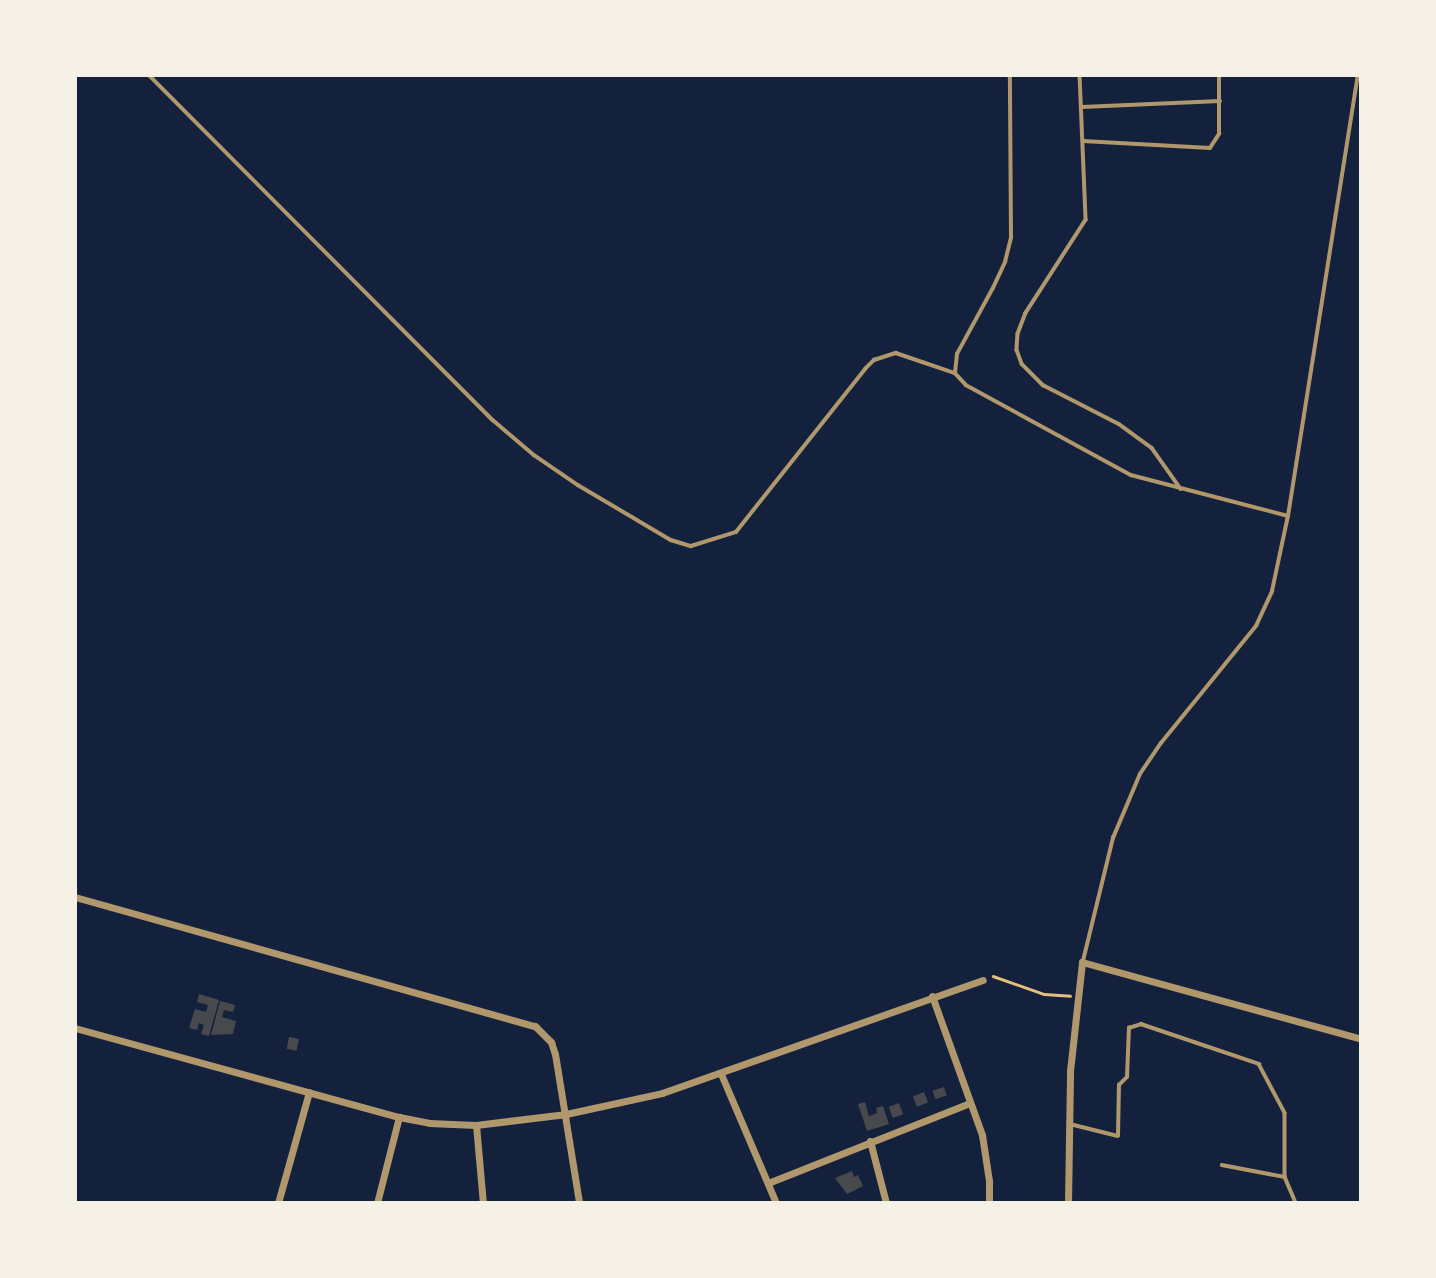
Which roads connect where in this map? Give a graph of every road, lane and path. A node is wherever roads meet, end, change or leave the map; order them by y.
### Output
1 (149, 75) edge
2 (1010, 75) edge
3 (1080, 75) edge
4 (1219, 75) edge
5 (1358, 75) edge
6 (1220, 101) junction
7 (1082, 107) junction
8 (1083, 141) junction
9 (955, 373) junction
10 (1181, 490) junction
11 (1288, 516) junction
12 (75, 897) edge
13 (1082, 962) junction
14 (983, 980) joint
15 (1077, 995) junction
16 (932, 996) junction
17 (75, 1028) edge
18 (1361, 1039) edge
19 (720, 1074) junction
20 (309, 1092) junction
21 (970, 1103) junction
22 (566, 1114) junction
23 (399, 1117) junction
24 (1070, 1124) junction
25 (476, 1125) junction
26 (870, 1141) junction
27 (1222, 1165) dead end
28 (1285, 1177) junction
29 (768, 1183) junction
30 (278, 1203) edge
31 (377, 1203) edge
32 (482, 1203) edge
33 (579, 1203) edge
34 (776, 1203) edge
35 (886, 1203) edge
36 (989, 1203) edge
37 (1068, 1203) edge
38 (1297, 1203) edge

1 - 9 lane
2 - 9 lane
3 - 7 lane
4 - 6 lane
5 - 11 lane
6 - 7 lane
6 - 8 lane
7 - 8 lane
8 - 10 lane
9 - 10 lane
10 - 11 lane
11 - 13 lane
12 - 22 street
13 - 15 street
13 - 18 street
14 - 15 path
14 - 16 street
15 - 24 street
16 - 19 street
16 - 21 street
17 - 20 street
19 - 22 street
19 - 29 street
20 - 23 street
20 - 30 street
21 - 26 street
21 - 36 street
22 - 25 street
22 - 33 street
23 - 25 street
23 - 31 street
24 - 28 lane
24 - 37 street
25 - 32 street
26 - 29 street
26 - 35 street
27 - 28 lane
28 - 38 lane
29 - 34 street

